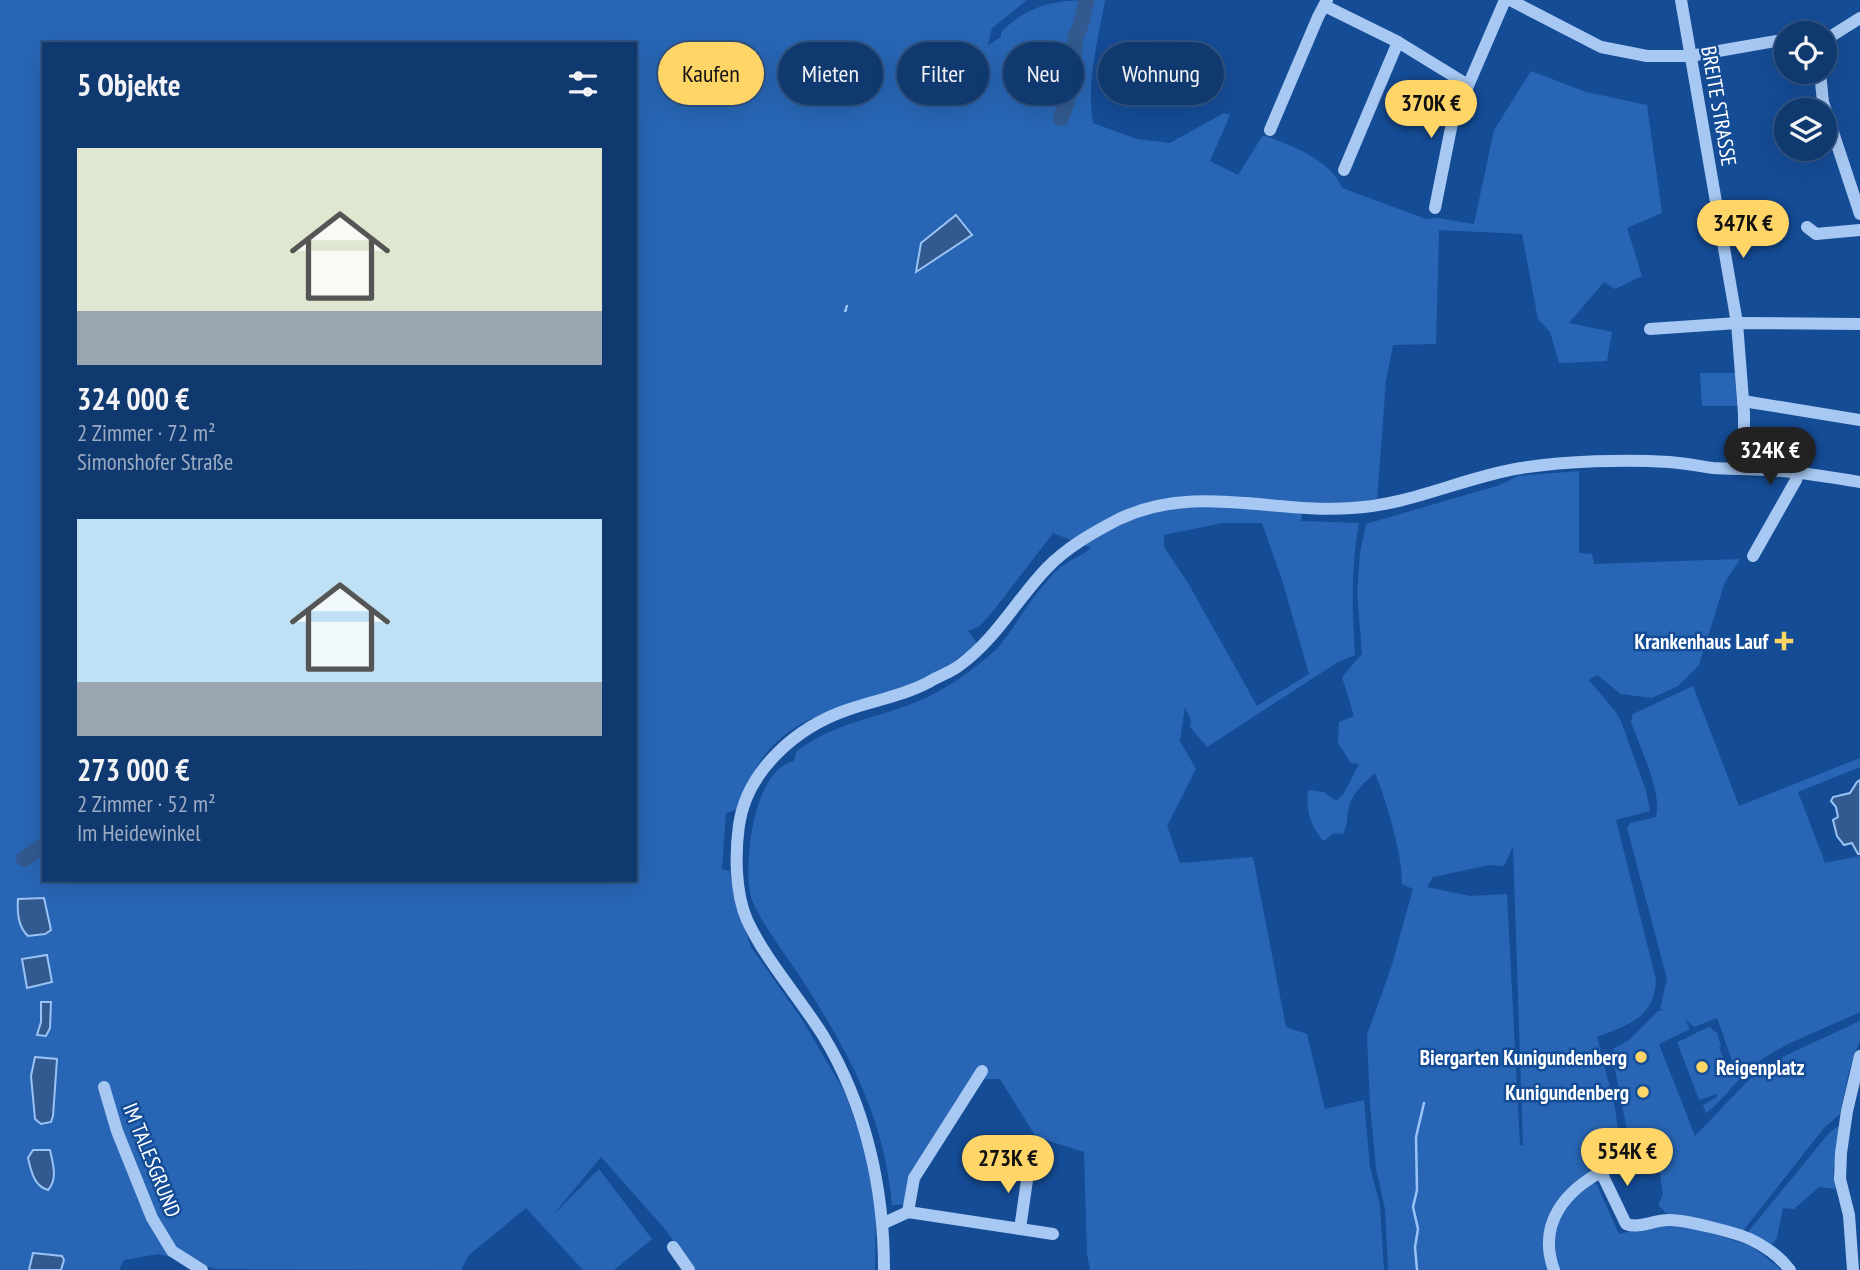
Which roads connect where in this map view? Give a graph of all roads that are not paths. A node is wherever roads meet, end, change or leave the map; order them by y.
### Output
1 (1508, 0) edge
2 (1681, 0) edge
3 (1326, 3) edge
4 (1860, 18) edge
5 (1837, 32) edge
6 (1774, 41) edge
7 (1398, 42) junction
8 (1690, 56) junction
9 (1468, 85) junction
10 (1270, 130) dead end
11 (1837, 154) edge
12 (1344, 170) dead end
13 (1435, 208) dead end
14 (1860, 214) edge
15 (1807, 227) dead end
16 (1860, 230) edge
17 (1737, 323) junction
18 (1860, 324) edge
19 (1650, 329) dead end
20 (1743, 401) junction
21 (1860, 421) edge
22 (1744, 469) junction
23 (1798, 472) junction
24 (1860, 482) edge
25 (1753, 556) dead end
26 (1860, 1056) edge
27 (982, 1071) dead end
28 (104, 1087) dead end
29 (1662, 1159) dead end
30 (1029, 1166) dead end
31 (1601, 1171) junction
32 (908, 1212) junction
33 (884, 1223) junction
34 (1020, 1229) junction
35 (1053, 1234) dead end
36 (673, 1247) dead end
37 (202, 1270) edge
38 (689, 1270) edge
39 (884, 1270) edge
40 (1554, 1270) edge
41 (1790, 1270) edge
42 (1853, 1270) edge

1 - 8 street
1 - 9 street
2 - 8 street, BREITE STRASSE
3 - 7 street
3 - 10 street
4 - 5 street
6 - 8 street
7 - 9 street
7 - 12 street
8 - 17 street, BREITE STRASSE
9 - 13 street
11 - 14 street
15 - 16 street
17 - 18 street
17 - 19 street
17 - 20 street, BREITE STRASSE
20 - 21 street
20 - 22 street, BREITE STRASSE
22 - 23 street
22 - 33 street
23 - 24 street
23 - 25 street
26 - 42 street
27 - 32 street
28 - 37 street, IM TALESGRUND
29 - 31 street
30 - 34 street
31 - 40 street
31 - 41 street
32 - 33 street
32 - 34 street
33 - 39 street
34 - 35 street
36 - 38 street

